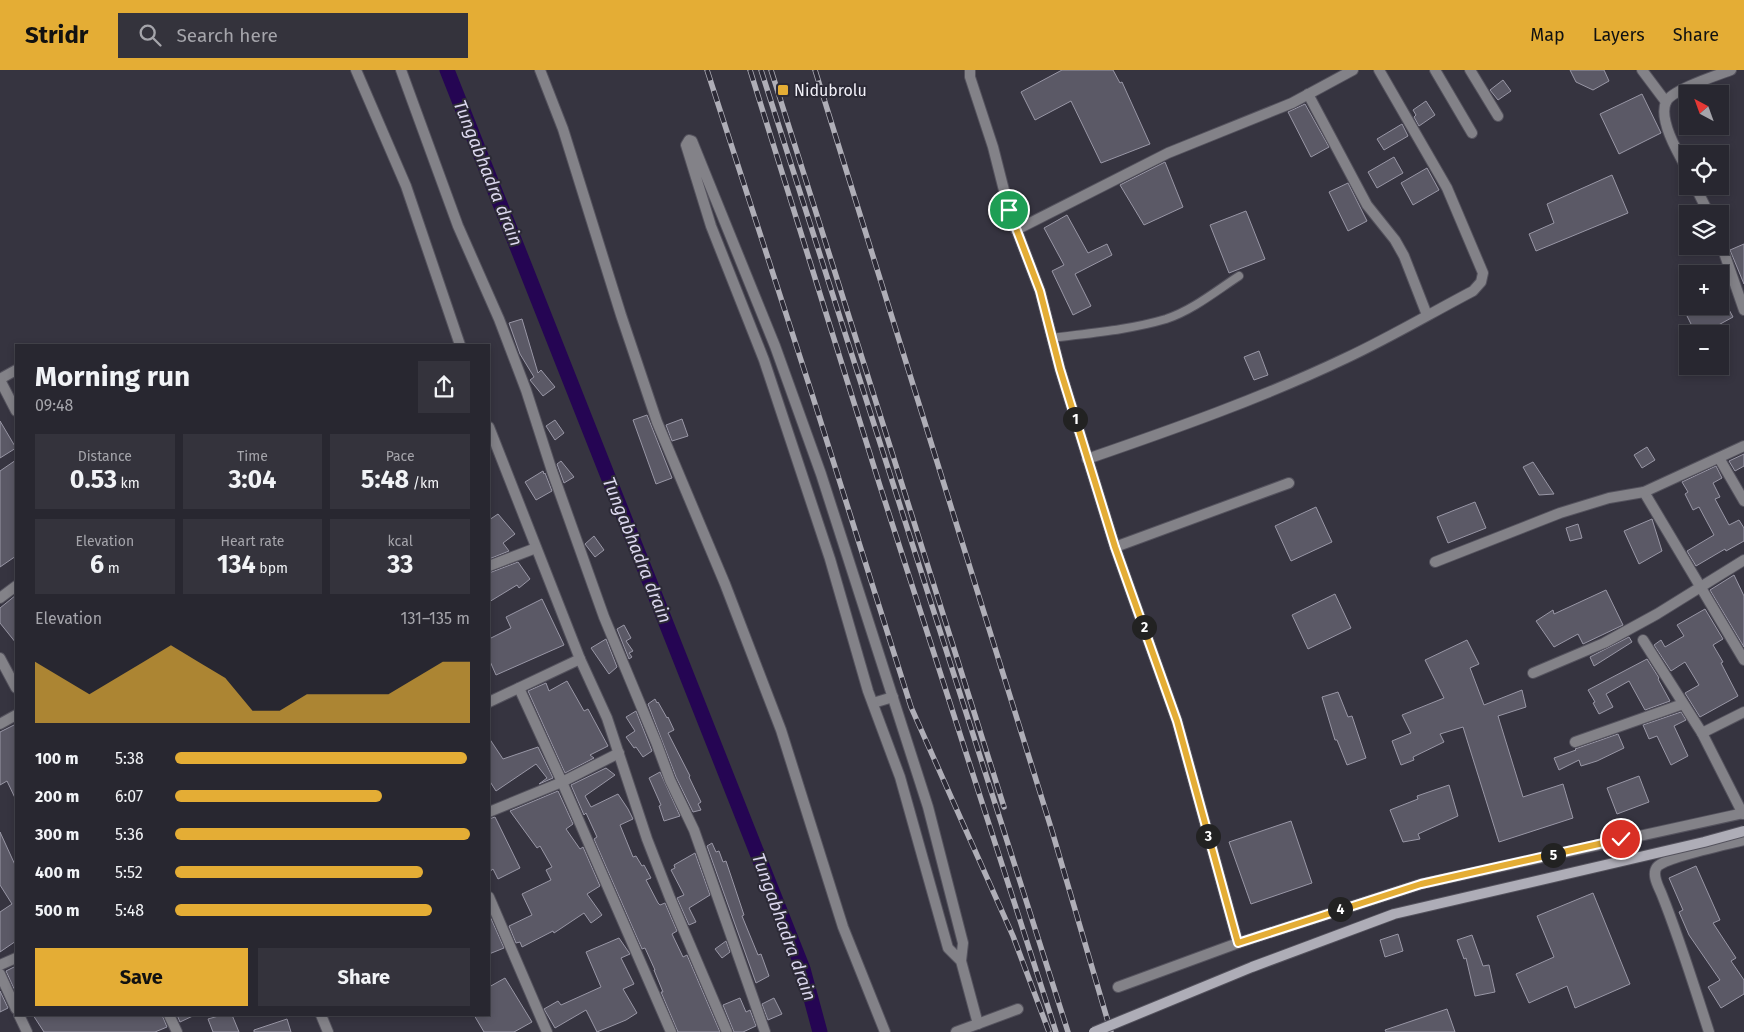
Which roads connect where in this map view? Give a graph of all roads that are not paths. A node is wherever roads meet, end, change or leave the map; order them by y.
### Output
1 (356, 70) edge
2 (401, 70) edge
3 (540, 70) edge
4 (970, 70) edge
5 (1379, 70) edge
6 (1435, 70) edge
7 (1470, 70) edge
8 (1642, 70) edge
9 (1731, 70) edge
10 (1350, 71) edge
11 (1308, 94) junction
12 (1666, 102) junction
13 (1498, 116) dead end
14 (1472, 133) dead end
15 (1679, 152) edge
16 (1016, 230) junction
17 (1725, 255) edge
18 (1238, 276) dead end
19 (1744, 310) edge
20 (1427, 315) junction
21 (1052, 338) junction
22 (460, 344) edge
23 (775, 346) junction
24 (760, 351) junction
25 (15, 371) edge
26 (0, 379) edge
27 (15, 409) edge
28 (490, 429) edge
29 (1744, 446) edge
30 (1719, 458) junction
31 (1087, 459) junction
32 (1289, 483) dead end
33 (1644, 492) junction
34 (1744, 501) edge
35 (1115, 547) junction
36 (536, 548) junction
37 (1744, 560) edge
38 (1435, 562) dead end
39 (490, 566) edge
40 (853, 572) junction
41 (835, 577) junction
42 (15, 587) edge
43 (1699, 587) junction
44 (0, 598) edge
45 (1643, 640) dead end
46 (0, 658) edge
47 (580, 659) junction
48 (1744, 660) edge
49 (1533, 673) dead end
50 (15, 686) edge
51 (519, 688) junction
52 (893, 697) junction
53 (490, 702) edge
54 (873, 702) junction
55 (1683, 704) junction
56 (1744, 712) edge
57 (15, 716) edge
58 (0, 724) edge
59 (1702, 733) junction
60 (1575, 742) dead end
61 (619, 753) junction
62 (562, 782) junction
63 (490, 812) edge
64 (1743, 814) edge
65 (932, 822) junction
66 (914, 827) junction
67 (1744, 831) edge
68 (1744, 840) edge
69 (490, 899) edge
70 (1238, 943) junction
71 (15, 958) edge
72 (961, 961) junction
73 (0, 965) edge
74 (0, 974) edge
75 (1118, 987) dead end
76 (15, 1008) edge
77 (1018, 1009) dead end
78 (19, 1016) edge
79 (169, 1016) edge
80 (321, 1016) edge
81 (978, 1024) junction
82 (26, 1032) edge
83 (177, 1032) edge
84 (328, 1032) edge
85 (547, 1032) edge
86 (671, 1032) edge
87 (727, 1032) edge
88 (765, 1032) edge
89 (885, 1032) edge
90 (956, 1032) edge
91 (1094, 1032) edge
92 (1709, 1032) edge

1 - 22 street
2 - 88 street
3 - 89 street
4 - 16 street
5 - 20 street
6 - 14 street
7 - 13 street
8 - 12 street
9 - 12 street
10 - 11 street
11 - 16 street
11 - 20 street
12 - 15 street
16 - 21 street
17 - 19 street
18 - 21 lane
20 - 31 street
21 - 31 street
23 - 24 street
23 - 24 street
23 - 40 street
24 - 41 street
25 - 26 street
26 - 27 street
28 - 36 street
29 - 30 street
30 - 33 street
30 - 34 street
31 - 35 street
32 - 35 street
33 - 38 street
33 - 43 street
35 - 70 street
36 - 39 street
36 - 47 street
37 - 43 street
40 - 41 street
40 - 52 street
41 - 54 street
42 - 44 street
43 - 48 street
43 - 49 street
45 - 55 street
46 - 50 street
47 - 51 street
47 - 61 street
51 - 53 street
51 - 62 street
52 - 54 street
52 - 65 street
54 - 66 street
55 - 59 street
55 - 60 street
56 - 59 street
57 - 58 street
59 - 64 street
61 - 62 street
61 - 87 street
62 - 63 street
62 - 86 street
64 - 70 street
65 - 66 street
65 - 72 street
66 - 72 street
67 - 91 main road, bridge
68 - 92 street
69 - 85 street
70 - 75 street
71 - 73 street
72 - 81 street
74 - 76 street
77 - 81 street
78 - 82 street
79 - 83 street
80 - 84 street
81 - 90 street

